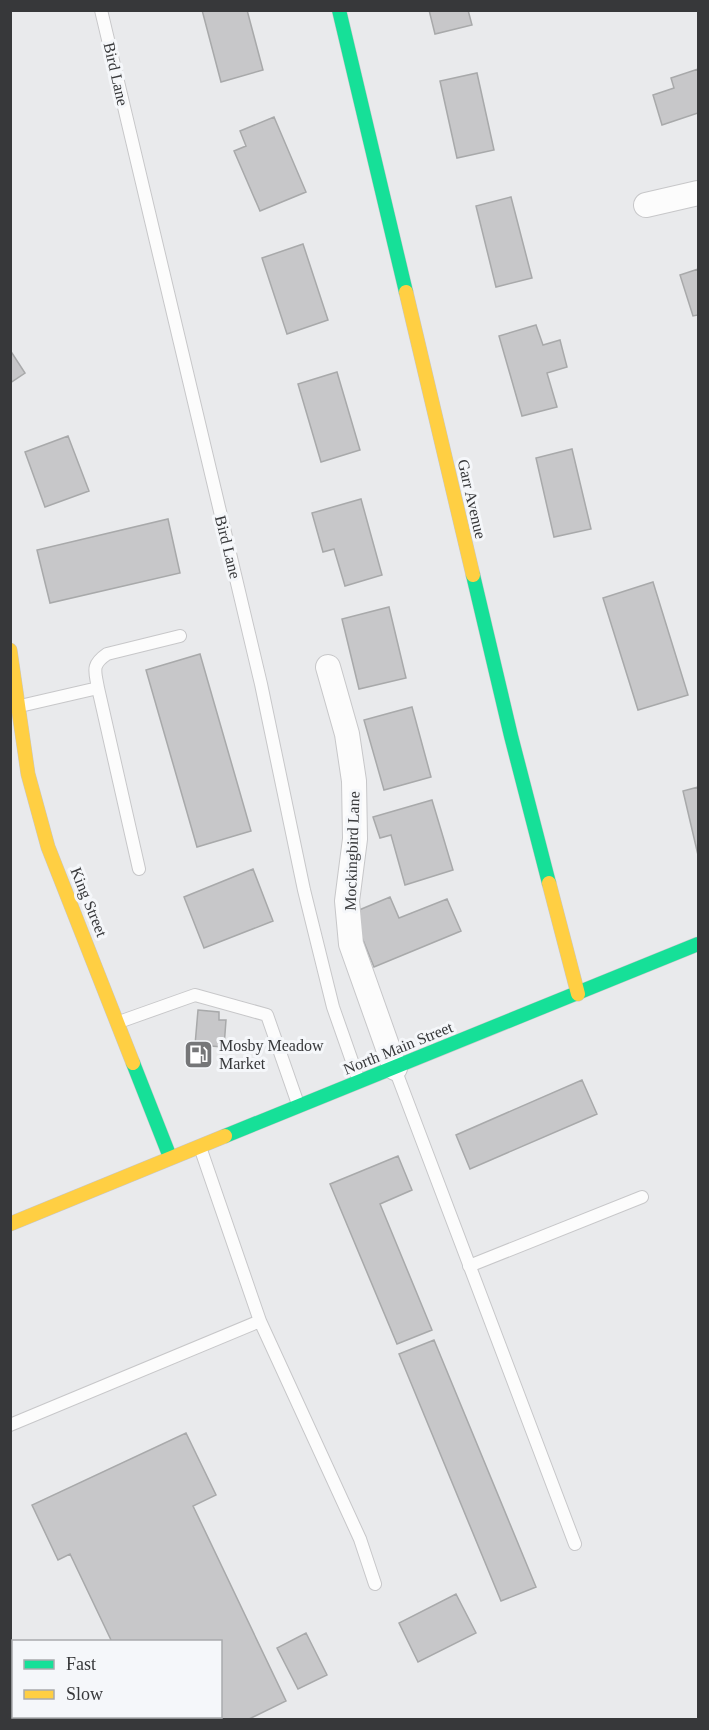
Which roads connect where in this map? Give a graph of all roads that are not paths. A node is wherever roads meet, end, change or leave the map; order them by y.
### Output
1 (101, 10) edge
2 (339, 10) edge
3 (699, 193) edge
4 (646, 205) dead end
5 (180, 636) dead end
6 (10, 650) edge
7 (328, 667) dead end
8 (98, 688) junction
9 (18, 706) junction
10 (139, 869) dead end
11 (699, 944) edge
12 (578, 994) junction
13 (118, 1022) junction
14 (395, 1068) junction
15 (359, 1082) junction
16 (298, 1105) junction
17 (200, 1145) junction
18 (170, 1157) junction
19 (642, 1197) dead end
20 (10, 1224) edge
21 (469, 1266) junction
22 (260, 1321) junction
23 (10, 1425) edge
24 (574, 1544) dead end
25 (375, 1584) dead end

1 - 15 lane, Bird Lane
2 - 12 street, Garr Avenue
3 - 4 street
5 - 8 lane
6 - 9 street, King Street
7 - 14 street, Mockingbird Lane
8 - 9 lane
8 - 10 lane
9 - 13 street, King Street
11 - 12 street, North Main Street
12 - 14 street, North Main Street
13 - 16 lane
13 - 18 street, King Street
14 - 15 street, North Main Street
14 - 21 lane
15 - 16 street, North Main Street
16 - 17 street, North Main Street
17 - 18 street, North Main Street
17 - 22 lane
18 - 20 street, North Main Street
19 - 21 lane
21 - 24 lane
22 - 23 lane
22 - 25 lane

